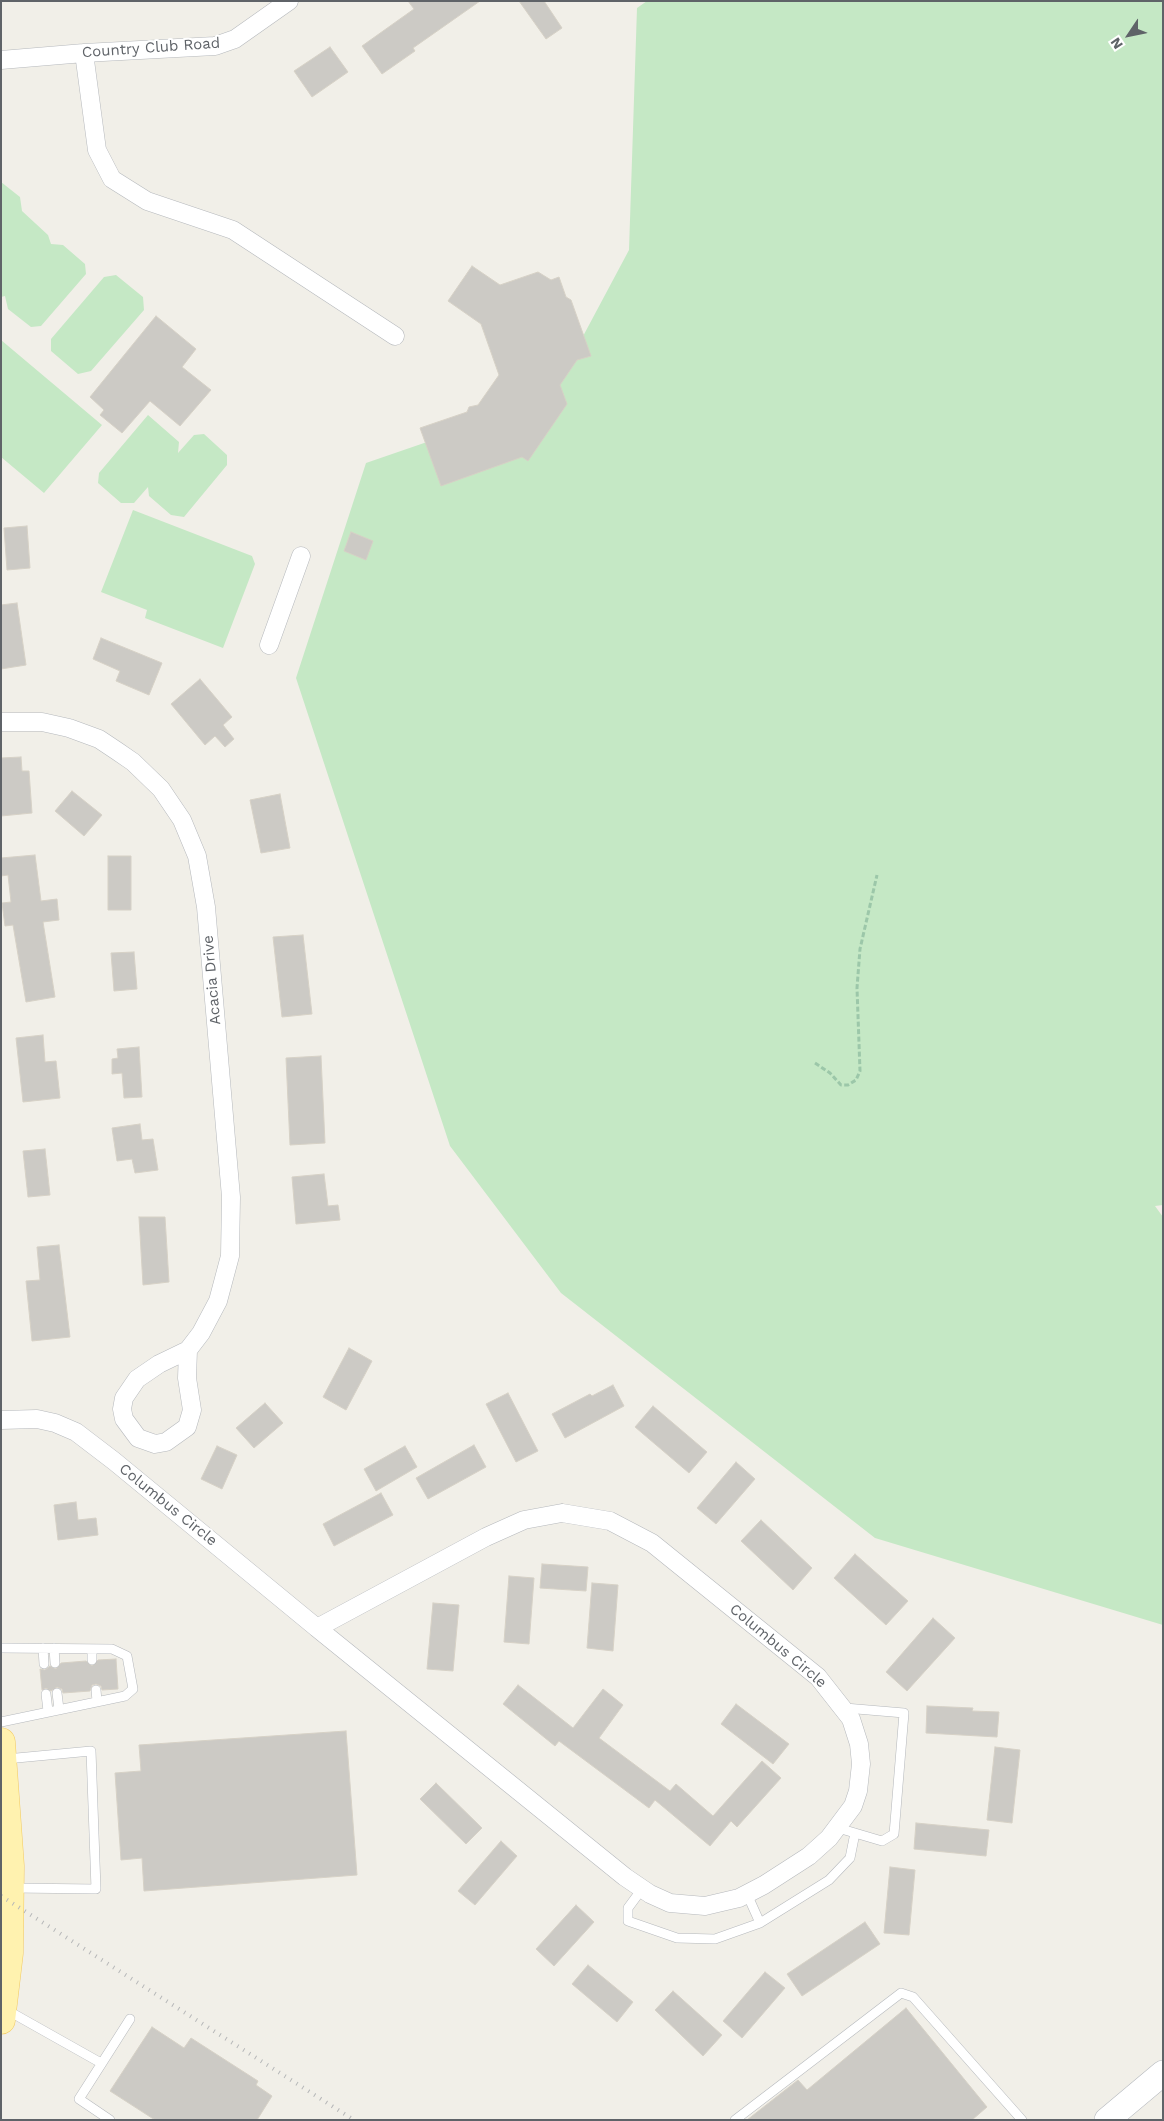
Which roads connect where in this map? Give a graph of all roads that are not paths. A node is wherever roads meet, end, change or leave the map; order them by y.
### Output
1 (289, 1) edge
2 (84, 53) junction
3 (1, 60) edge
4 (396, 336) dead end
5 (301, 556) dead end
6 (269, 645) dead end
7 (1, 722) edge
8 (188, 1350) junction
9 (1, 1420) edge
10 (317, 1628) junction
11 (1, 1648) edge
12 (43, 1648) junction
13 (54, 1648) junction
14 (92, 1649) junction
15 (92, 1660) dead end
16 (55, 1663) dead end
17 (44, 1664) dead end
18 (96, 1690) dead end
19 (57, 1693) dead end
20 (46, 1694) dead end
21 (97, 1701) junction
22 (845, 1708) junction
23 (59, 1709) junction
24 (48, 1711) junction
25 (1, 1722) edge
26 (2, 1750) edge
27 (4, 1814) edge
28 (838, 1828) junction
29 (855, 1833) junction
30 (10, 1888) junction
31 (642, 1889) junction
32 (747, 1894) junction
33 (760, 1923) junction
34 (5, 1924) edge
35 (2, 2014) edge
36 (130, 2019) dead end
37 (101, 2063) junction
38 (1163, 2073) edge
39 (110, 2120) edge
40 (735, 2120) edge
41 (1022, 2120) edge
42 (1107, 2120) edge

1 - 2 street, Country Club Road
2 - 3 street, Country Club Road
2 - 4 street
5 - 6 street
7 - 8 street, Acacia Drive
8 - 8 street, Acacia Drive
9 - 10 street, Columbus Circle
10 - 22 street, Columbus Circle
10 - 31 street, Columbus Circle
11 - 12 lane
12 - 13 lane
12 - 17 lane
13 - 14 lane
13 - 16 lane
14 - 15 lane
14 - 21 lane
18 - 21 lane
19 - 23 lane
20 - 24 lane
21 - 23 lane
22 - 28 street, Columbus Circle
22 - 29 lane
23 - 24 lane
24 - 25 lane
26 - 27 main road
26 - 30 lane
27 - 30 main road
28 - 29 lane
28 - 32 street, Columbus Circle
29 - 33 lane
30 - 34 main road
31 - 32 street, Columbus Circle
31 - 33 lane
32 - 33 lane
34 - 35 main road
35 - 37 lane
36 - 37 lane
37 - 39 lane
38 - 42 main road
40 - 41 lane

